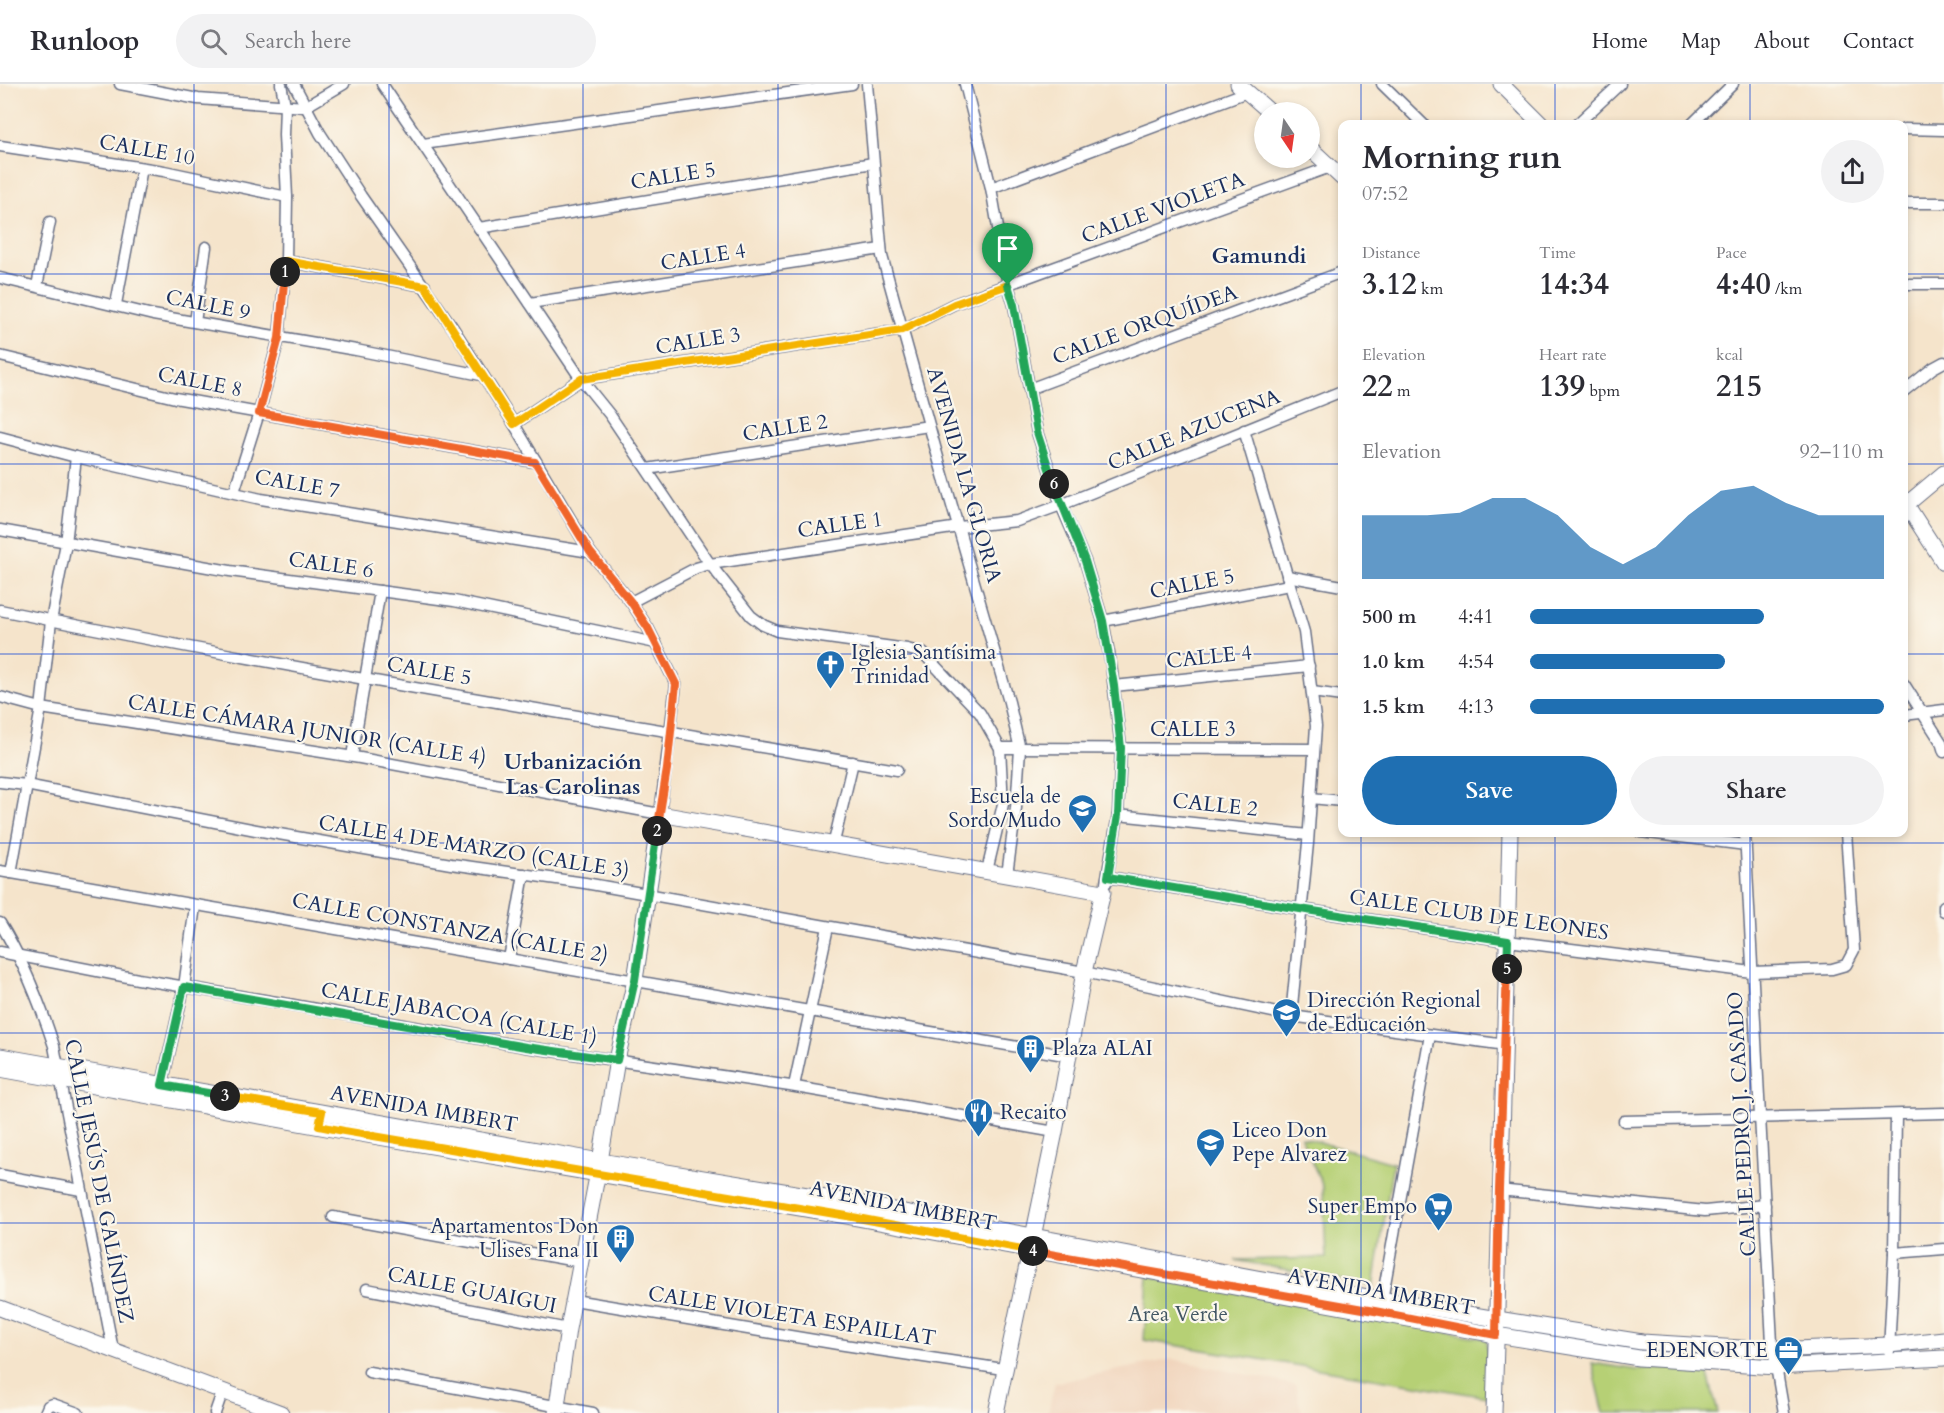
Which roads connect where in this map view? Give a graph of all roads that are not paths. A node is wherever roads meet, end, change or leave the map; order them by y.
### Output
1 (120, 84) edge
2 (281, 84) edge
3 (294, 84) edge
4 (344, 84) edge
5 (382, 84) edge
6 (852, 84) edge
7 (867, 84) edge
8 (964, 84) edge
9 (1382, 84) edge
10 (1501, 84) edge
11 (1733, 84) edge
12 (1614, 86) edge
13 (1242, 88) edge
14 (1258, 102) edge
15 (285, 105) junction
16 (305, 107) junction
17 (1420, 120) edge
18 (1537, 120) edge
19 (1581, 120) edge
20 (1696, 120) edge
21 (1908, 129) edge
22 (1944, 130) edge
23 (423, 144) junction
24 (0, 146) edge
25 (1320, 158) edge
26 (873, 163) junction
27 (1330, 167) junction
28 (142, 168) junction
29 (1338, 174) edge
30 (991, 188) junction
31 (287, 197) junction
32 (1908, 203) edge
33 (1944, 203) edge
34 (50, 222) dead end
35 (479, 228) junction
36 (206, 248) dead end
37 (881, 249) junction
38 (286, 261) junction
39 (1338, 273) edge
40 (0, 278) edge
41 (1908, 284) edge
42 (1944, 284) edge
43 (1008, 285) junction
44 (37, 286) junction
45 (425, 286) junction
46 (530, 303) junction
47 (116, 304) junction
48 (195, 322) junction
49 (902, 330) junction
50 (279, 338) junction
51 (0, 356) edge
52 (1944, 362) edge
53 (482, 375) junction
54 (581, 379) junction
55 (1908, 388) edge
56 (1029, 389) junction
57 (1338, 392) edge
58 (259, 413) junction
59 (514, 424) junction
60 (929, 426) junction
61 (1244, 430) junction
62 (0, 437) edge
63 (76, 457) junction
64 (535, 462) junction
65 (646, 469) junction
66 (1944, 473) edge
67 (234, 492) junction
68 (1908, 500) edge
69 (1061, 505) junction
70 (1908, 507) edge
71 (959, 527) junction
72 (0, 530) edge
73 (66, 543) junction
74 (590, 552) junction
75 (1944, 563) edge
76 (710, 564) junction
77 (1288, 581) junction
78 (1338, 586) edge
79 (380, 591) junction
80 (631, 602) junction
81 (0, 610) edge
82 (51, 621) junction
83 (1103, 621) junction
84 (656, 643) junction
85 (1309, 666) junction
86 (365, 680) junction
87 (1114, 686) junction
88 (1908, 691) edge
89 (1312, 692) junction
90 (1338, 695) edge
91 (0, 697) edge
92 (41, 708) junction
93 (1944, 710) edge
94 (1921, 713) junction
95 (1908, 715) edge
96 (671, 733) junction
97 (1000, 748) junction
98 (1121, 748) junction
99 (1020, 749) junction
100 (1314, 749) junction
101 (1944, 752) edge
102 (352, 756) junction
103 (852, 762) junction
104 (897, 770) dead end
105 (0, 782) edge
106 (26, 785) junction
107 (1311, 798) junction
108 (1338, 801) edge
109 (660, 814) junction
110 (1118, 815) junction
111 (1308, 835) junction
112 (1510, 837) edge
113 (1681, 837) edge
114 (1745, 837) edge
115 (1846, 837) edge
116 (1746, 845) junction
117 (833, 846) junction
118 (987, 871) junction
119 (5, 872) edge
120 (524, 874) junction
121 (1007, 875) junction
122 (1106, 884) junction
123 (647, 895) junction
124 (195, 906) junction
125 (1944, 906) edge
126 (1300, 909) junction
127 (1944, 910) edge
128 (0, 923) edge
129 (828, 927) junction
130 (1508, 941) junction
131 (0, 952) edge
132 (20, 956) junction
133 (509, 959) junction
134 (1084, 972) junction
135 (1752, 972) junction
136 (635, 980) junction
137 (184, 987) junction
138 (809, 1012) junction
139 (1292, 1016) junction
140 (1430, 1035) junction
141 (1506, 1045) junction
142 (0, 1056) edge
143 (1070, 1056) junction
144 (617, 1060) junction
145 (0, 1069) edge
146 (61, 1073) junction
147 (162, 1085) junction
148 (794, 1086) junction
149 (1944, 1113) edge
150 (1896, 1115) junction
151 (1760, 1118) junction
152 (320, 1119) junction
153 (1624, 1121) dead end
154 (1055, 1132) junction
155 (599, 1167) junction
156 (0, 1175) edge
157 (81, 1190) junction
158 (1499, 1190) junction
159 (1765, 1205) junction
160 (333, 1217) dead end
161 (1031, 1243) junction
162 (1944, 1250) edge
163 (1894, 1253) junction
164 (581, 1262) junction
165 (367, 1289) dead end
166 (574, 1300) junction
167 (1381, 1306) junction
168 (0, 1308) edge
169 (1496, 1327) junction
170 (568, 1329) junction
171 (1944, 1339) edge
172 (1889, 1345) junction
173 (112, 1350) junction
174 (1773, 1350) junction
175 (1944, 1358) edge
176 (1888, 1361) junction
177 (1776, 1367) junction
178 (1004, 1369) junction
179 (369, 1372) dead end
180 (222, 1393) junction
181 (556, 1410) edge
182 (45, 1413) edge
183 (78, 1413) edge
184 (215, 1413) edge
185 (281, 1413) edge
186 (593, 1413) edge
187 (996, 1413) edge
188 (1494, 1413) edge
189 (1784, 1413) edge

1 - 15 street
2 - 15 street
3 - 16 street
4 - 16 street
5 - 23 street
6 - 23 street
7 - 26 street, AVENIDA LA GLORIA
8 - 30 street
9 - 17 street
10 - 18 main road
11 - 20 street
12 - 19 street
13 - 14 main road
13 - 30 street
15 - 16 street
15 - 31 street
16 - 45 street
21 - 22 street
23 - 35 street
24 - 28 street, CALLE 10
25 - 27 main road
26 - 35 street, CALLE 5
26 - 37 street, AVENIDA LA GLORIA
27 - 29 main road
27 - 43 street, CALLE VIOLETA
28 - 31 street, CALLE 10
28 - 47 street
30 - 43 street
31 - 38 street
32 - 33 street
34 - 44 street
35 - 46 street
36 - 48 street
37 - 46 street, CALLE 4
37 - 49 street, AVENIDA LA GLORIA
38 - 45 street
38 - 50 street
39 - 56 street, CALLE ORQUÍDEA
40 - 44 street, CALLE 9
41 - 42 street
43 - 49 street, CALLE VIOLETA
43 - 56 street
44 - 47 street, CALLE 9
45 - 53 street
46 - 54 street
47 - 48 street, CALLE 9
48 - 50 street, CALLE 9
49 - 54 street, CALLE 3
49 - 60 street, AVENIDA LA GLORIA
50 - 53 street, CALLE 9
50 - 58 street
51 - 58 street, CALLE 8
52 - 55 street
53 - 59 street
54 - 59 street, CALLE 3
54 - 65 street
56 - 69 street
57 - 61 street, CALLE AZUCENA
58 - 64 street, CALLE 8
58 - 67 street
59 - 64 street
60 - 65 street, CALLE 2
60 - 71 street, AVENIDA LA GLORIA
61 - 69 street, CALLE AZUCENA
61 - 77 street
62 - 63 street, CALLE 7
63 - 67 street, CALLE 7
63 - 73 street
64 - 74 street
65 - 76 street
66 - 68 main road
67 - 74 street, CALLE 7
69 - 71 street, CALLE 1
69 - 83 street
70 - 75 main road
71 - 76 street, CALLE 1
71 - 99 street, AVENIDA LA GLORIA
72 - 73 street, CALLE 6
73 - 79 street, CALLE 6
73 - 82 street
74 - 80 street
76 - 80 street, CALLE 1
76 - 97 street
77 - 78 street
77 - 83 street, CALLE 5
77 - 85 street
79 - 84 street, CALLE 6
79 - 86 street
80 - 84 street
81 - 82 street, CALLE 5
82 - 86 street, CALLE 5
82 - 92 street
83 - 87 street
84 - 96 street
85 - 87 street, CALLE 4
85 - 89 street
86 - 96 street, CALLE 5
86 - 102 street
87 - 98 street
88 - 94 street
89 - 90 street
89 - 100 street
91 - 92 street, CALLE CÁMARA JUNIOR (CALLE 4)
92 - 102 street, CALLE CÁMARA JUNIOR (CALLE 4)
92 - 106 street
93 - 94 street
94 - 95 street
94 - 101 street
96 - 103 street, CALLE 5
96 - 109 street
97 - 99 street, CALLE 3
97 - 118 street
98 - 99 street, CALLE 3
98 - 100 street, CALLE 3
98 - 110 street
99 - 121 street, AVENIDA LA GLORIA
100 - 107 street
102 - 109 street, CALLE CÁMARA JUNIOR (CALLE 4)
103 - 104 street, CALLE 5
103 - 117 street
105 - 106 street, CALLE 4 DE MARZO (CALLE 3)
106 - 119 street
106 - 120 street, CALLE 4 DE MARZO (CALLE 3)
107 - 108 street
107 - 111 street
109 - 117 main road, CALLE CÁMARA JUNIOR (CALLE 4)
109 - 123 main road
110 - 111 street, CALLE 2
110 - 122 street
111 - 126 street
112 - 130 main road
113 - 116 street
114 - 116 street, CALLE PEDRO J. CASADO
115 - 135 street, CALLE CLUB DE LEONES
116 - 135 street, CALLE PEDRO J. CASADO
117 - 118 main road, CALLE CÁMARA JUNIOR (CALLE 4)
118 - 121 main road, CALLE CÁMARA JUNIOR (CALLE 4)
119 - 124 street, CALLE CONSTANZA (CALLE 2)
120 - 123 street, CALLE 4 DE MARZO (CALLE 3)
120 - 133 street
121 - 122 main road, CALLE CÁMARA JUNIOR (CALLE 4)
122 - 126 street, CALLE CLUB DE LEONES
122 - 134 main road
123 - 129 street, CALLE 4 DE MARZO (CALLE 3)
123 - 136 main road
124 - 133 street, CALLE CONSTANZA (CALLE 2)
124 - 137 street
125 - 127 street
126 - 130 street, CALLE CLUB DE LEONES
126 - 139 street
128 - 132 street, CALLE JESÚS DE GALÍNDEZ
129 - 134 street, CALLE 4 DE MARZO (CALLE 3)
129 - 138 street
130 - 135 street, CALLE CLUB DE LEONES
130 - 141 main road
131 - 132 street, CALLE JABACOA (CALLE 1)
132 - 137 street, CALLE JABACOA (CALLE 1)
132 - 146 street, CALLE JESÚS DE GALÍNDEZ
133 - 136 street, CALLE CONSTANZA (CALLE 2)
134 - 139 street, CALLE 4 DE MARZO (CALLE 3)
134 - 143 main road
135 - 151 street, CALLE PEDRO J. CASADO
136 - 138 street, CALLE CONSTANZA (CALLE 2)
136 - 144 main road
137 - 144 street, CALLE JABACOA (CALLE 1)
137 - 147 street
138 - 143 street, CALLE CONSTANZA (CALLE 2)
138 - 148 street
139 - 140 street, CALLE 4 DE MARZO (CALLE 3)
140 - 141 street, CALLE 4 DE MARZO (CALLE 3)
140 - 167 street
141 - 158 main road
142 - 146 main road, AVENIDA IMBERT
143 - 154 main road
144 - 148 street, CALLE JABACOA (CALLE 1)
144 - 155 main road
145 - 146 main road, AVENIDA IMBERT
146 - 147 main road, AVENIDA IMBERT
146 - 152 main road, AVENIDA IMBERT
146 - 157 street, CALLE JESÚS DE GALÍNDEZ
147 - 152 main road, AVENIDA IMBERT
148 - 154 street, CALLE JABACOA (CALLE 1)
149 - 150 street
150 - 151 street
150 - 163 street
151 - 153 street
151 - 159 street, CALLE PEDRO J. CASADO
152 - 155 main road, AVENIDA IMBERT
154 - 161 main road
155 - 161 main road, AVENIDA IMBERT
155 - 164 main road
156 - 157 street
157 - 173 street, CALLE JESÚS DE GALÍNDEZ
158 - 159 street
158 - 169 main road
159 - 174 street, CALLE PEDRO J. CASADO
160 - 164 street
161 - 167 main road, AVENIDA IMBERT
161 - 178 main road
162 - 163 street
163 - 172 street
164 - 166 main road
165 - 170 street, CALLE GUAIGUI
166 - 170 main road
166 - 178 street, CALLE VIOLETA ESPAILLAT
167 - 169 main road, AVENIDA IMBERT
168 - 173 main road
169 - 174 main road, AVENIDA IMBERT
169 - 177 main road, AVENIDA IMBERT
169 - 188 main road
170 - 181 main road
171 - 172 main road, AVENIDA IMBERT
172 - 174 main road, AVENIDA IMBERT
172 - 176 street
173 - 180 main road
174 - 177 street, CALLE PEDRO J. CASADO
175 - 176 main road, AVENIDA IMBERT
176 - 177 main road, AVENIDA IMBERT
177 - 189 street, CALLE PEDRO J. CASADO
178 - 187 main road
179 - 181 street
180 - 184 street
180 - 185 main road
181 - 186 street
182 - 183 street

